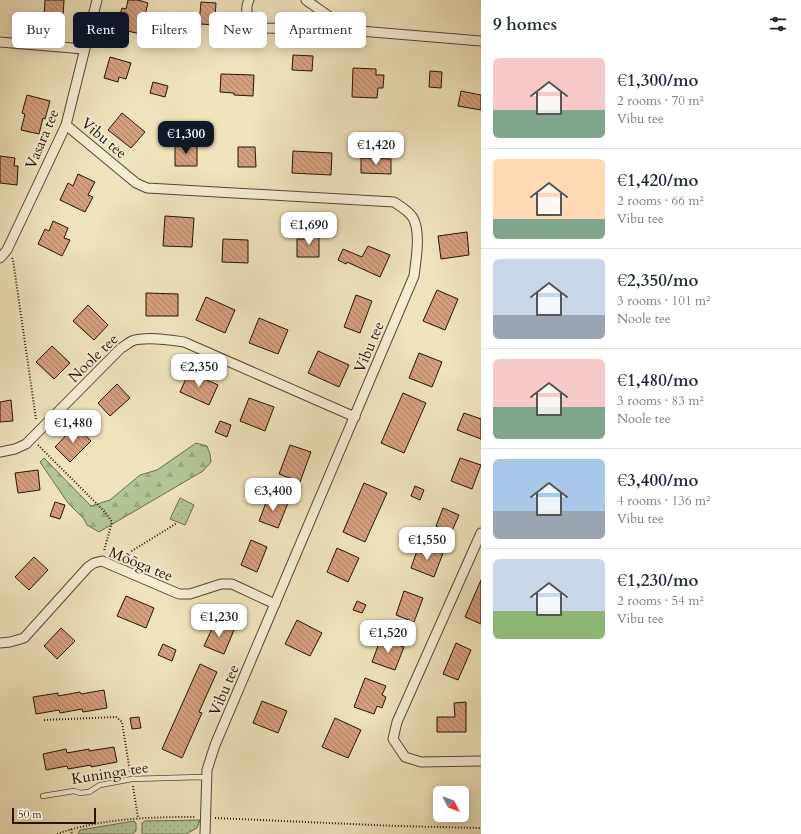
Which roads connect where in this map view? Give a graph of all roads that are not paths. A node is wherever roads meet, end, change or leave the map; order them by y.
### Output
1 (97, 0) edge
2 (249, 0) edge
3 (306, 0) edge
4 (323, 12) edge
5 (275, 28) edge
6 (366, 31) edge
7 (481, 41) edge
8 (0, 42) edge
9 (84, 49) junction
10 (66, 125) junction
11 (0, 258) edge
12 (355, 417) junction
13 (0, 452) edge
14 (481, 533) edge
15 (275, 604) junction
16 (0, 643) edge
17 (481, 761) edge
18 (206, 778) junction
19 (42, 796) dead end
20 (205, 834) edge

1 - 9 street, Vasara tee
2 - 5 street
3 - 4 street
6 - 7 street
8 - 9 street
9 - 10 street, Vasara tee
10 - 11 street, Vasara tee
10 - 12 street, Vibu tee
12 - 13 street, Noole tee
12 - 15 street, Vibu tee
14 - 17 street
15 - 16 street, Mõõga tee
15 - 18 street, Vibu tee
18 - 19 lane, Kuninga tee
18 - 20 street, Vibu tee

